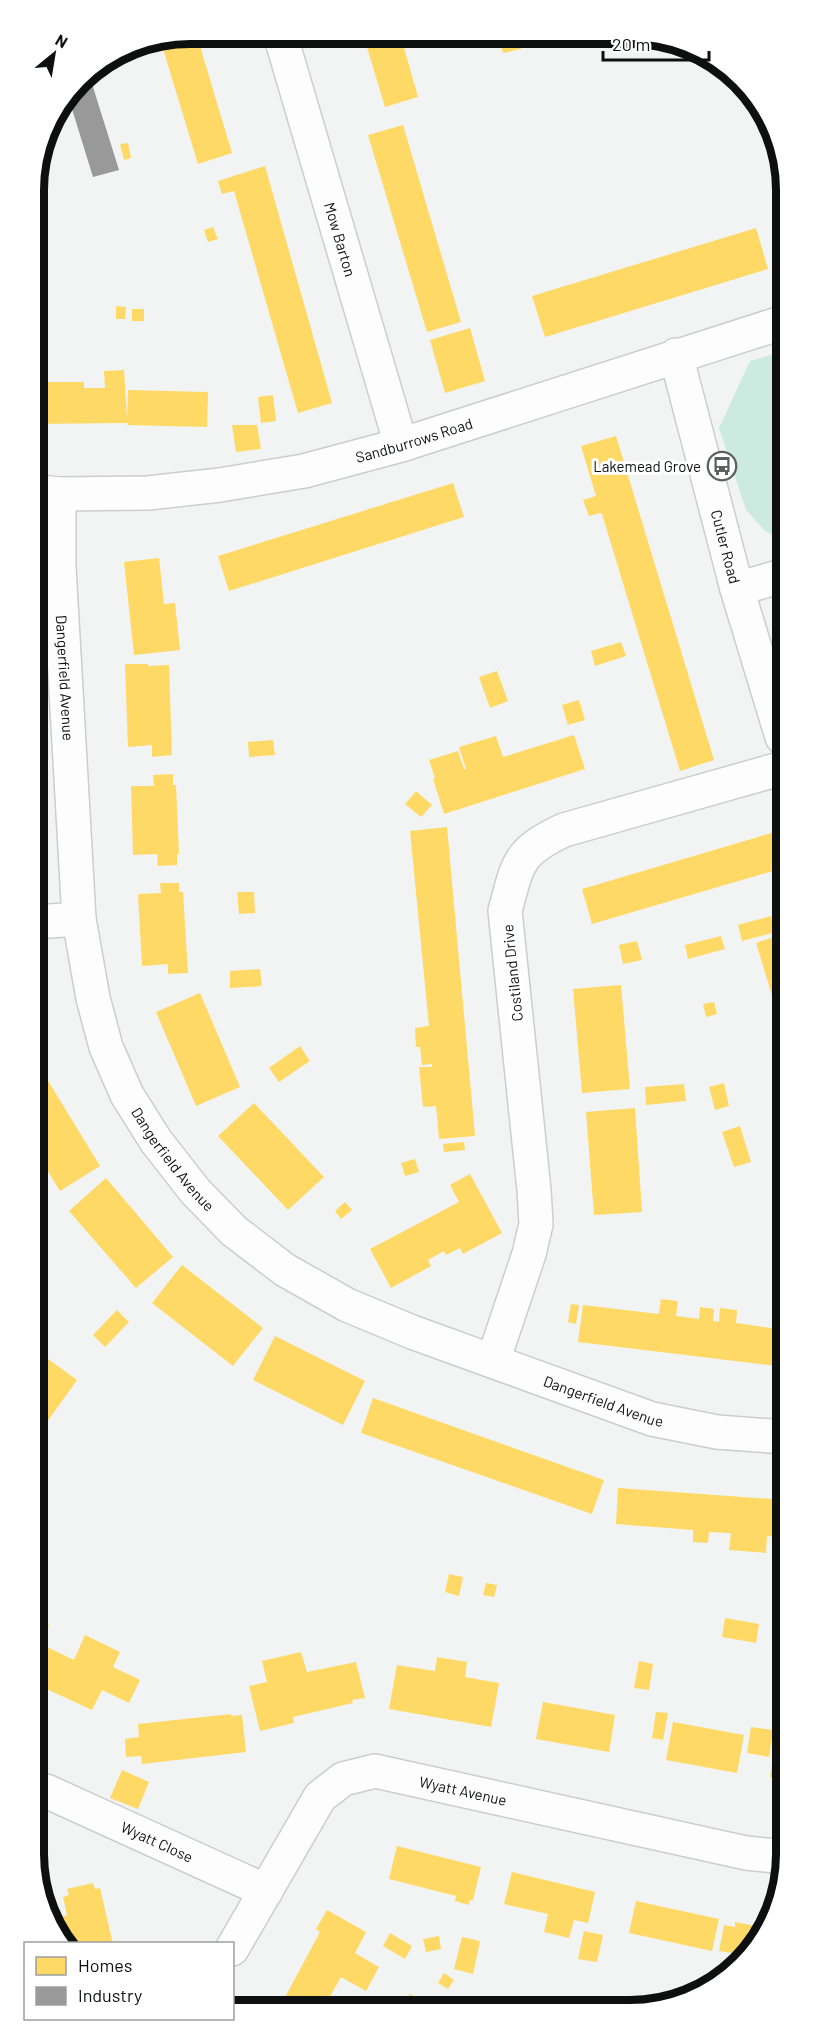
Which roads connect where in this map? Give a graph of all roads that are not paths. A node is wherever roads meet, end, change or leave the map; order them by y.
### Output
1 (283, 44) edge
2 (776, 325) edge
3 (676, 355) junction
4 (401, 445) junction
5 (46, 492) edge
6 (776, 578) edge
7 (737, 589) junction
8 (776, 716) edge
9 (776, 770) edge
10 (79, 919) junction
11 (44, 921) edge
12 (492, 1361) junction
13 (775, 1436) edge
14 (46, 1791) dead end
15 (775, 1856) edge
16 (266, 1891) junction
17 (234, 1946) edge

1 - 4 street, Mow Barton
2 - 3 street, Sandburrows Road
3 - 4 street, Sandburrows Road
3 - 7 street, Cutler Road
4 - 5 street, Sandburrows Road
5 - 10 street, Dangerfield Avenue
6 - 7 street
7 - 8 street, Cutler Road
9 - 12 street, Costiland Drive
10 - 11 street
10 - 12 street, Dangerfield Avenue
12 - 13 street, Dangerfield Avenue
14 - 16 street, Wyatt Close
15 - 16 street, Wyatt Avenue
16 - 17 street, Wyatt Avenue

